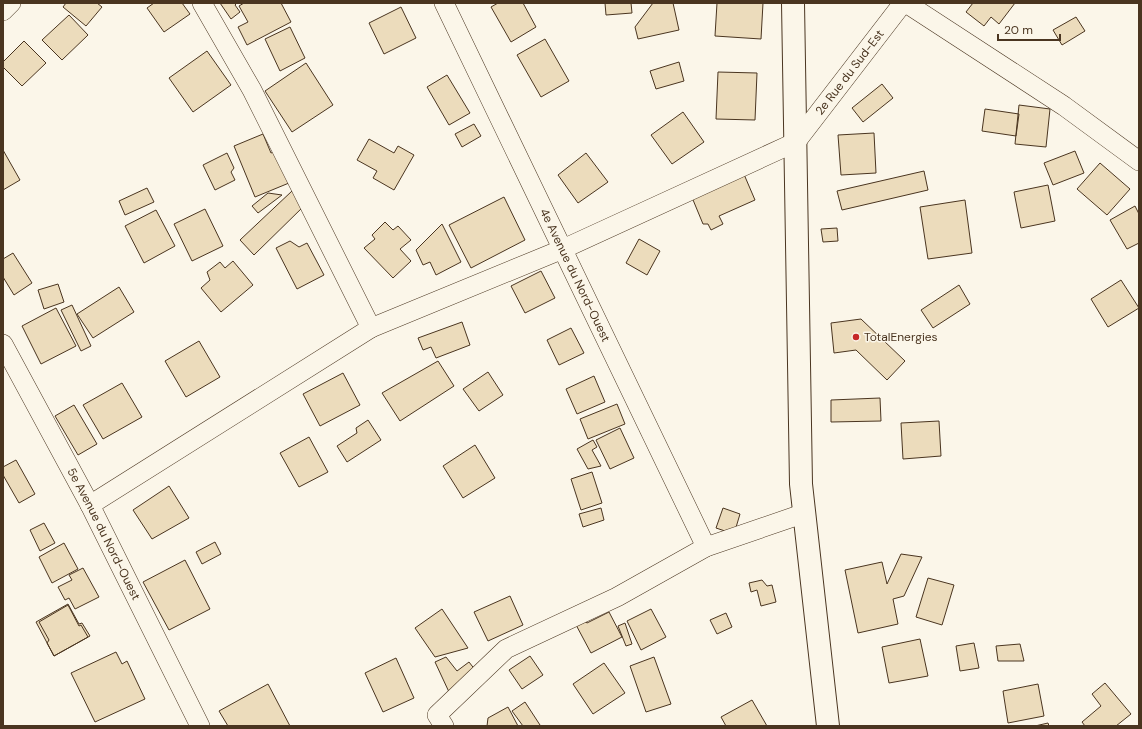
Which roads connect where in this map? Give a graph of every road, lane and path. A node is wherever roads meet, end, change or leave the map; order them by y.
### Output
1 (11, 3) edge
2 (202, 3) edge
3 (444, 3) edge
4 (793, 3) edge
5 (904, 3) edge
6 (3, 11) edge
7 (796, 142) junction
8 (1139, 161) edge
9 (562, 249) junction
10 (371, 328) junction
11 (3, 344) edge
12 (90, 505) junction
13 (805, 513) junction
14 (706, 547) junction
15 (200, 726) edge
16 (444, 726) edge
17 (828, 726) edge

1 - 6 street
2 - 10 street
3 - 9 street, 4e Avenue du Nord-Ouest
4 - 7 highway
5 - 7 street, 2e Rue du Sud-Est
5 - 8 street
7 - 9 street
7 - 13 highway
9 - 10 street
9 - 14 street, 4e Avenue du Nord-Ouest
10 - 12 street
11 - 12 street, 5e Avenue du Nord-Ouest
12 - 15 street, 5e Avenue du Nord-Ouest
13 - 14 street
13 - 17 highway
14 - 16 street

